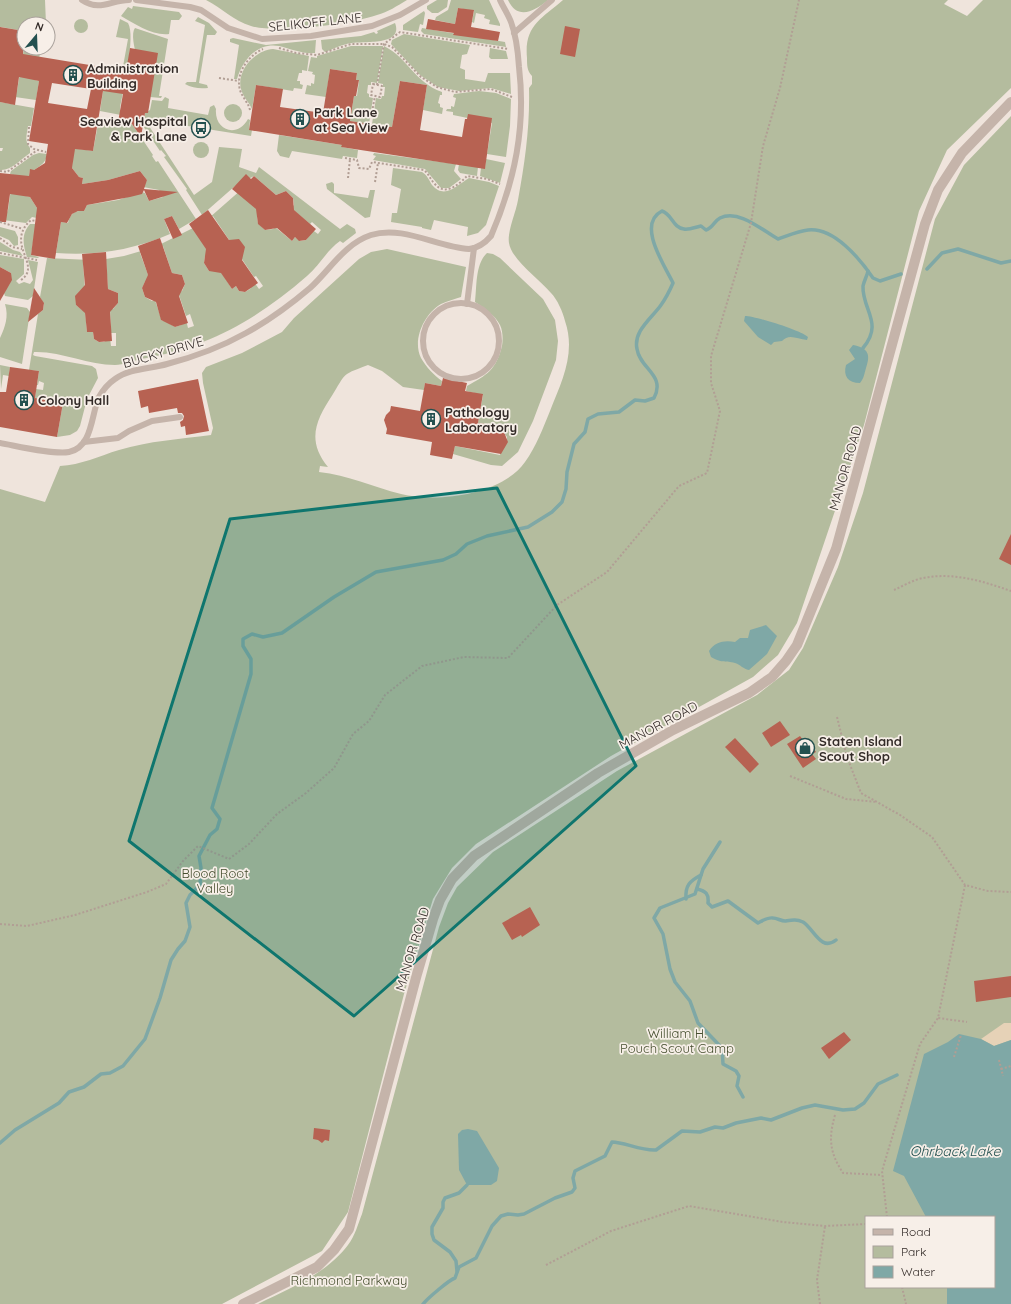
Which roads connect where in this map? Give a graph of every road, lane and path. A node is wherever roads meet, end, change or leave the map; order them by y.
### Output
1 (82, 0) edge
2 (129, 0) edge
3 (136, 0) edge
4 (426, 0) edge
5 (500, 0) edge
6 (552, 0) edge
7 (799, 0) edge
8 (514, 33) junction
9 (384, 44) junction
10 (277, 47) dead end
11 (264, 48) dead end
12 (508, 49) dead end
13 (219, 78) dead end
14 (239, 81) junction
15 (377, 85) junction
16 (375, 96) junction
17 (513, 97) dead end
18 (1011, 102) edge
19 (250, 110) dead end
20 (372, 112) dead end
21 (30, 127) dead end
22 (36, 150) junction
23 (46, 152) dead end
24 (345, 158) dead end
25 (350, 159) junction
26 (378, 163) junction
27 (0, 171) edge
28 (348, 178) dead end
29 (375, 182) dead end
30 (502, 185) dead end
31 (35, 221) dead end
32 (0, 222) edge
33 (23, 229) junction
34 (0, 238) edge
35 (477, 247) junction
36 (22, 249) junction
37 (0, 253) edge
38 (25, 258) junction
39 (37, 260) dead end
40 (21, 280) dead end
41 (467, 304) junction
42 (180, 417) dead end
43 (84, 442) junction
44 (0, 443) edge
45 (894, 590) dead end
46 (1011, 591) edge
47 (837, 717) dead end
48 (790, 776) dead end
49 (879, 803) junction
50 (965, 885) junction
51 (1011, 892) edge
52 (0, 924) edge
53 (938, 1018) junction
54 (966, 1022) dead end
55 (961, 1035) dead end
56 (954, 1057) dead end
57 (999, 1060) dead end
58 (1011, 1066) edge
59 (1001, 1069) junction
60 (1003, 1076) dead end
61 (836, 1116) dead end
62 (882, 1175) junction
63 (887, 1216) edge
64 (865, 1224) edge
65 (825, 1226) junction
66 (546, 1265) dead end
67 (902, 1288) edge
68 (243, 1304) edge
69 (820, 1304) edge
70 (906, 1304) edge

1 - 2 lane
3 - 4 lane, SELIKOFF LANE
5 - 8 lane
6 - 8 lane
7 - 52 path
8 - 35 lane
9 - 10 path
9 - 12 path
9 - 15 path
9 - 17 path
11 - 14 path
13 - 14 path
14 - 19 path
15 - 16 path
15 - 16 path
16 - 20 path
18 - 68 street, MANOR ROAD
21 - 22 path
22 - 23 path
22 - 27 path
24 - 25 path
25 - 26 path
25 - 28 path
26 - 29 path
26 - 30 path
31 - 33 path
32 - 33 path
33 - 36 path
34 - 36 path
35 - 41 lane
35 - 43 lane, BUCKY DRIVE
36 - 38 path
37 - 38 path
38 - 39 path
38 - 40 path
41 - 41 lane
42 - 43 lane
43 - 44 lane
45 - 46 path
47 - 49 path
48 - 49 path
49 - 50 path
50 - 51 path
50 - 53 path
53 - 54 path
53 - 62 path
55 - 56 path
57 - 59 path
58 - 59 path
59 - 60 path
61 - 62 path
62 - 63 path
64 - 65 path
65 - 66 path
65 - 69 path
67 - 70 path

